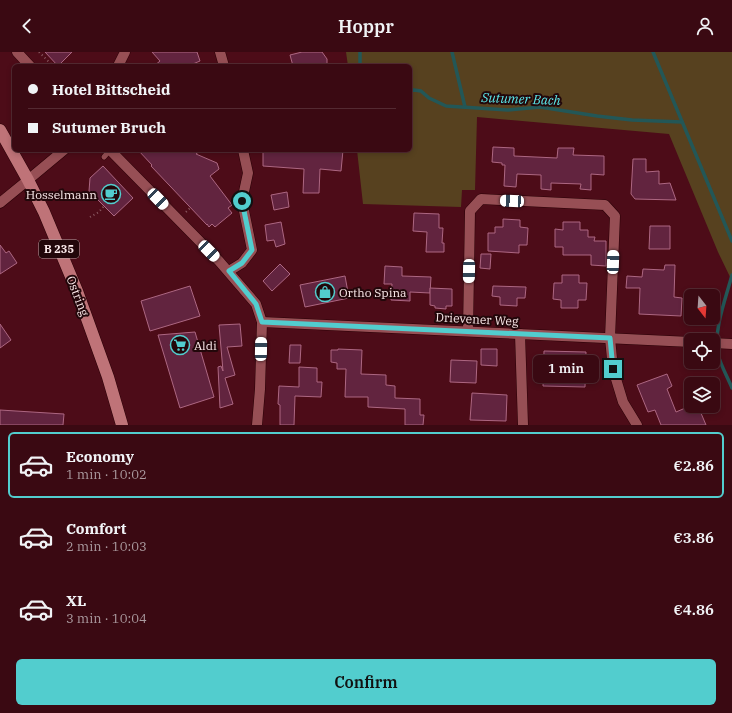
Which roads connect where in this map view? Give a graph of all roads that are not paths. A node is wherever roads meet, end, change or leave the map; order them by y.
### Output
1 (17, 52) edge
2 (125, 52) edge
3 (220, 52) edge
4 (28, 64) edge
5 (119, 64) edge
6 (223, 64) edge
7 (0, 130) edge
8 (12, 151) edge
9 (12, 152) edge
10 (62, 152) edge
11 (108, 152) edge
12 (243, 152) edge
13 (28, 180) junction
14 (0, 203) edge
15 (229, 271) junction
16 (262, 322) junction
17 (468, 331) junction
18 (520, 334) junction
19 (610, 338) junction
20 (684, 342) edge
21 (122, 425) edge
22 (257, 425) edge
23 (523, 425) edge
24 (637, 425) edge

1 - 4 street
2 - 5 street
3 - 6 street
7 - 8 main road, Ostring / B 235
9 - 13 main road, Ostring / B 235
10 - 13 street
11 - 15 street
12 - 15 street
13 - 14 street
13 - 21 main road, Ostring / B 235
15 - 16 street
16 - 17 street, Drievener Weg
16 - 22 street
17 - 18 street, Drievener Weg
17 - 19 street
18 - 19 street, Drievener Weg
18 - 23 street
19 - 20 street, Drievener Weg
19 - 24 street

